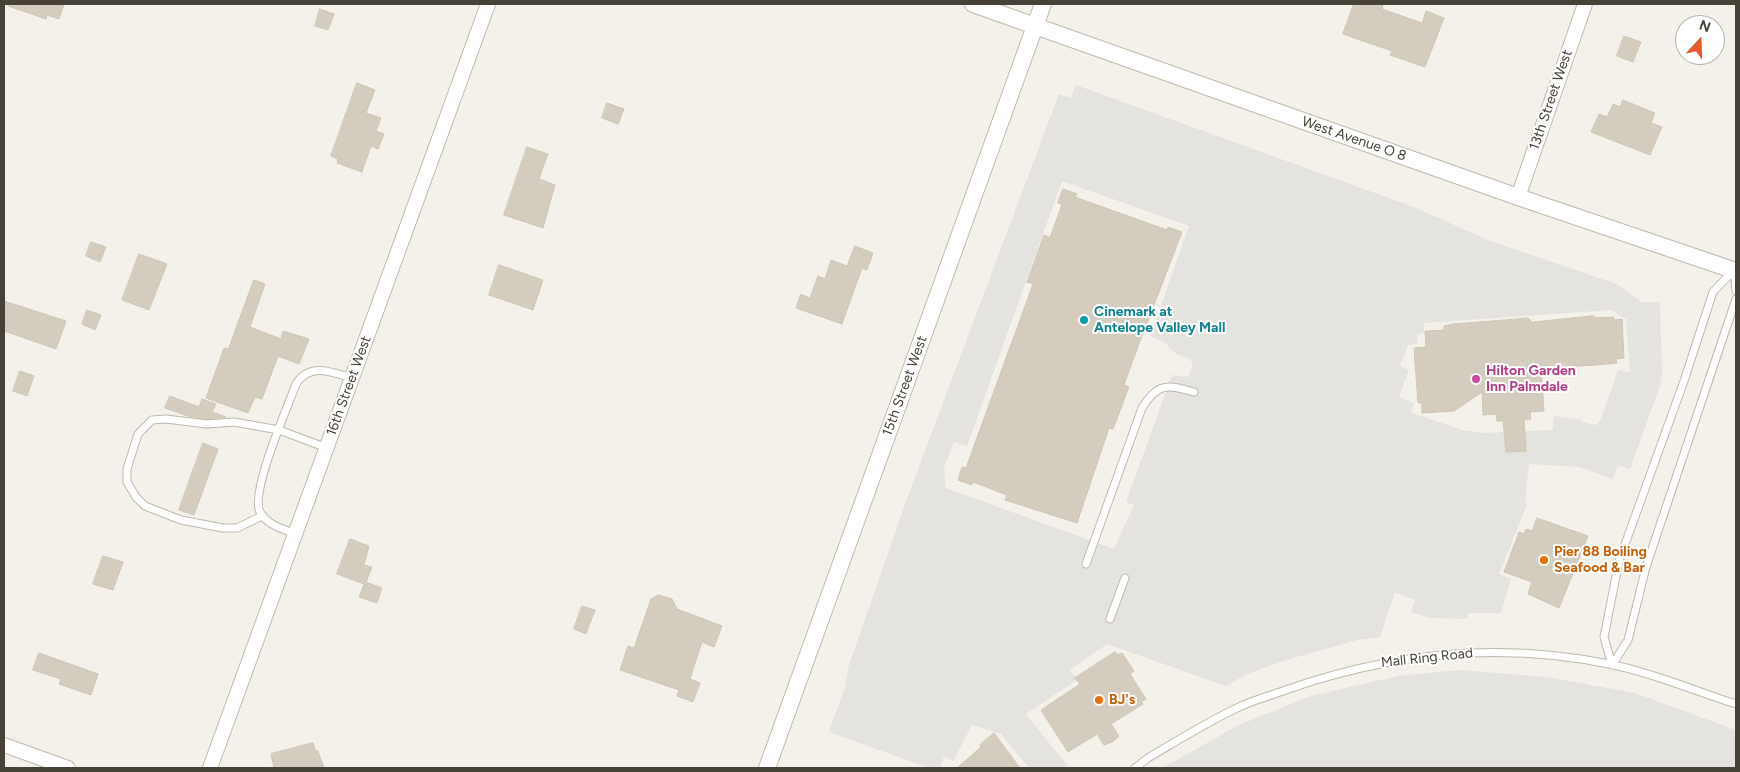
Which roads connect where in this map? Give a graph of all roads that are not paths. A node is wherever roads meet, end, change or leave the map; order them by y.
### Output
1 (488, 4) edge
2 (973, 4) edge
3 (1043, 4) edge
4 (1586, 4) edge
5 (1035, 27) junction
6 (1518, 197) junction
7 (1735, 270) edge
8 (1736, 291) edge
9 (1736, 299) edge
10 (352, 378) junction
11 (1194, 392) dead end
12 (279, 430) junction
13 (327, 448) junction
14 (262, 516) junction
15 (296, 534) junction
16 (1086, 564) dead end
17 (1125, 578) dead end
18 (1110, 620) dead end
19 (1612, 665) junction
20 (1736, 704) edge
21 (4, 745) edge
22 (68, 768) edge
23 (210, 768) edge
24 (768, 768) edge
25 (1135, 768) edge

1 - 10 street, 16th Street West
2 - 5 street, West Avenue O 8
3 - 5 street, 15th Street West
4 - 6 street, 13th Street West
5 - 6 street, West Avenue O 8
5 - 24 street, 15th Street West
6 - 7 street, West Avenue O 8
7 - 8 lane
7 - 19 lane
9 - 19 lane
10 - 12 lane
10 - 13 street, 16th Street West
11 - 16 lane
12 - 13 lane
12 - 14 lane
12 - 14 lane
13 - 15 street, 16th Street West
14 - 15 lane
15 - 23 street, 16th Street West
17 - 18 lane
19 - 20 lane, Mall Ring Road
19 - 25 lane, Mall Ring Road
21 - 22 street

